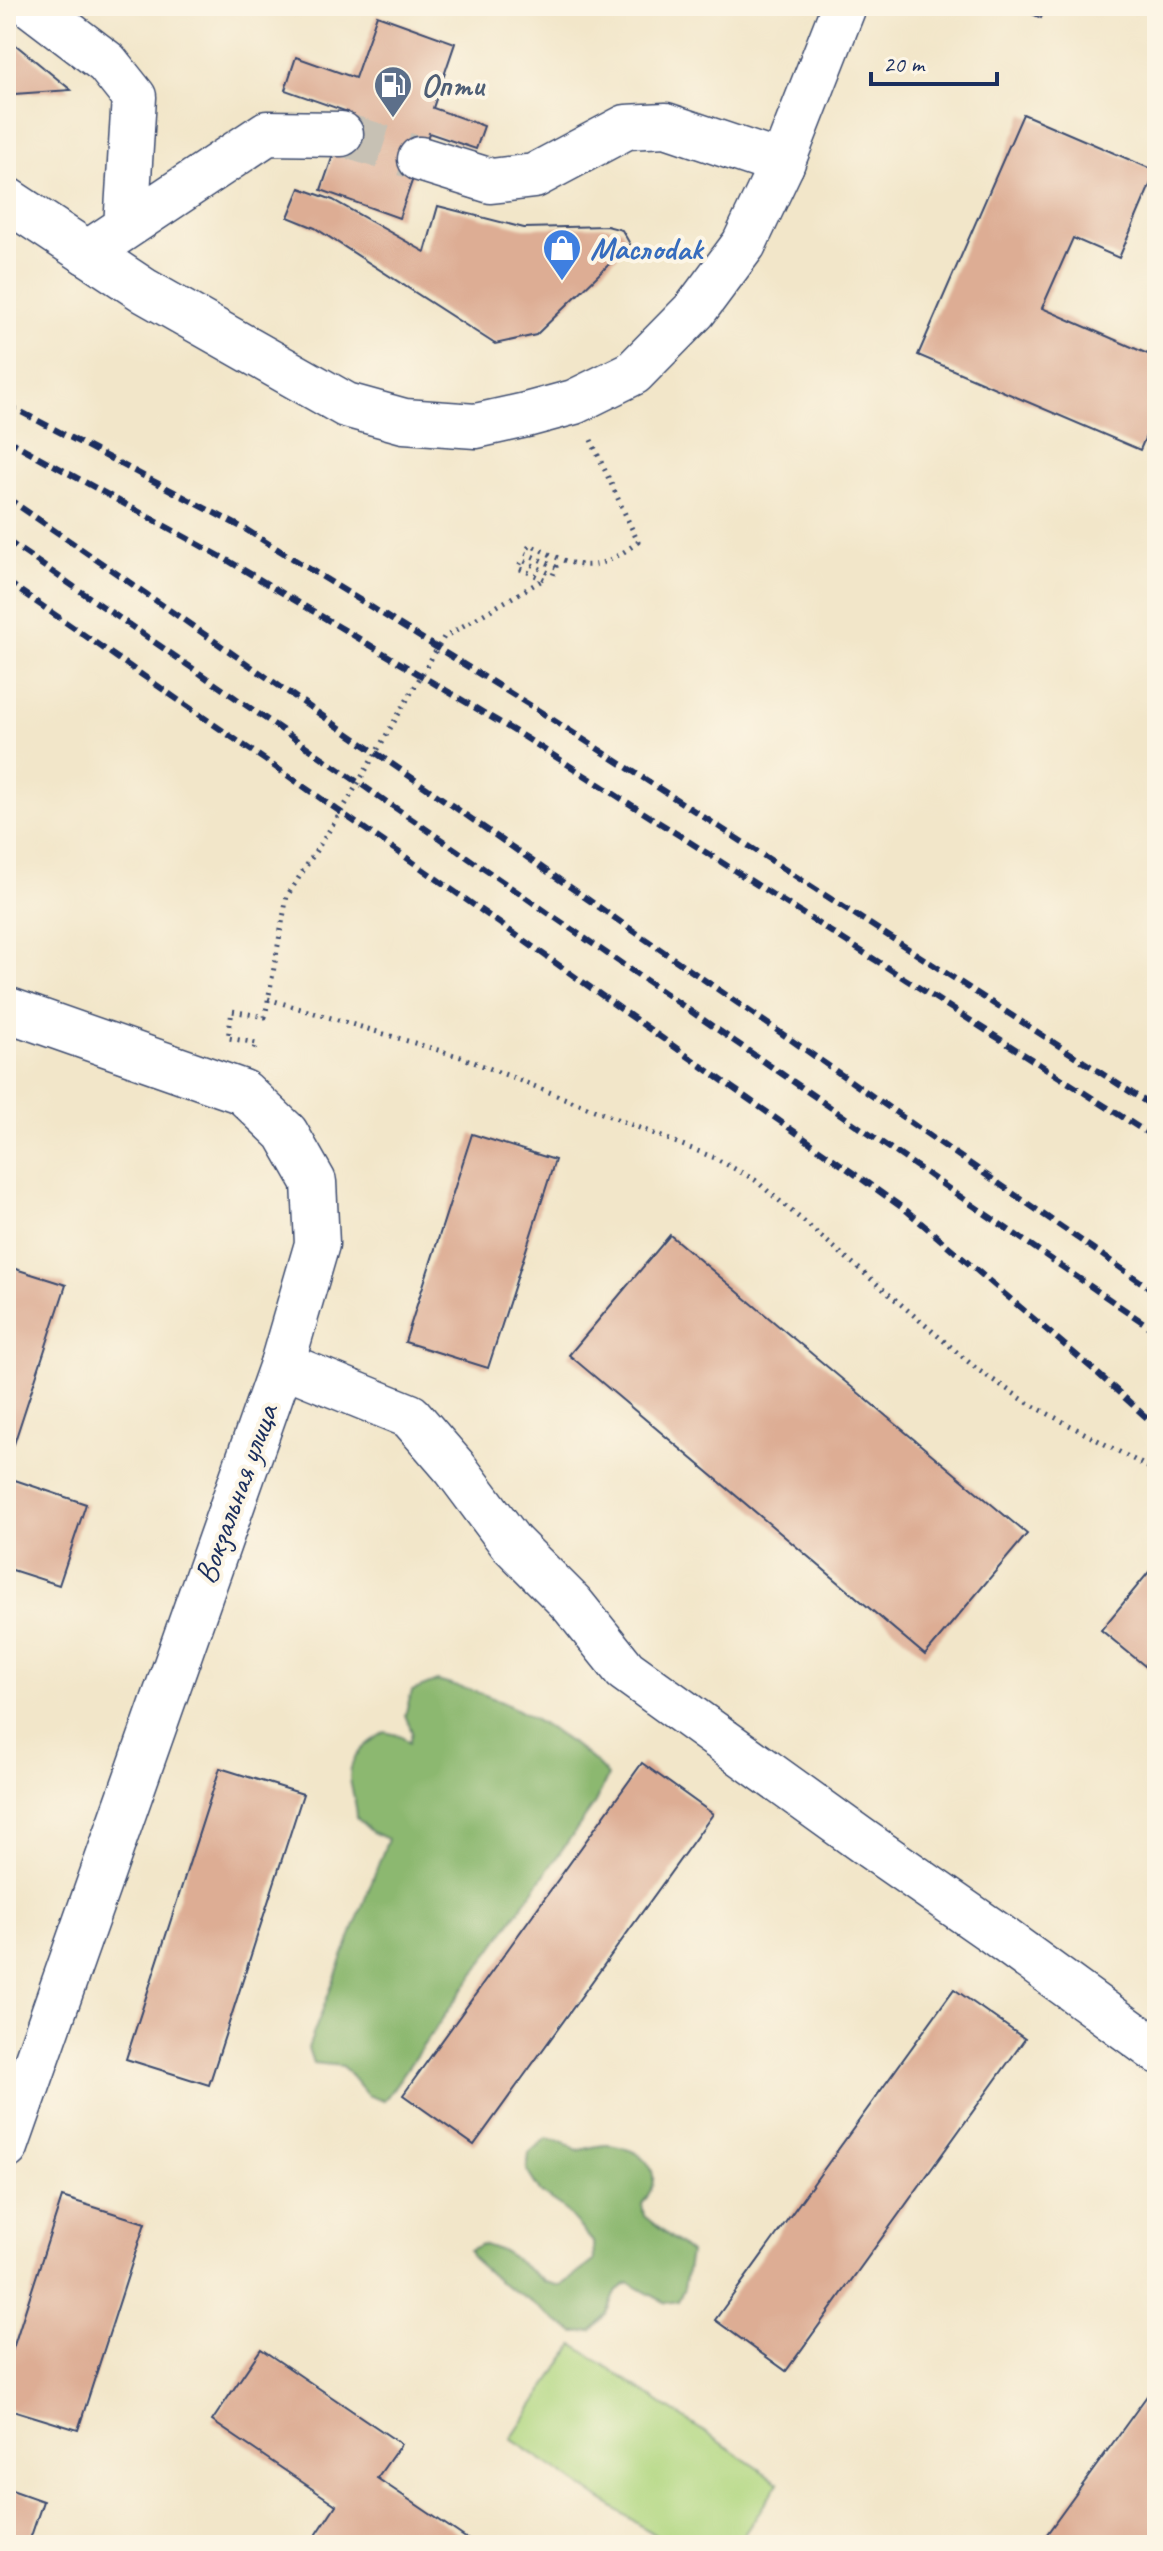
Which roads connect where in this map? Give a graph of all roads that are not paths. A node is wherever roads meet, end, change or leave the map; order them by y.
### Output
1 (32, 6) edge
2 (844, 6) edge
3 (341, 134) tunnel mouth
4 (420, 159) tunnel mouth
5 (782, 164) junction
6 (6, 199) edge
7 (126, 227) junction
8 (87, 253) junction
9 (6, 1009) edge
10 (282, 1364) junction
11 (1157, 2051) edge
12 (6, 2147) edge

1 - 7 main road
2 - 5 main road
3 - 7 main road
4 - 5 main road
5 - 8 main road
6 - 8 main road
7 - 8 main road
9 - 10 main road, Вокзальная улица
10 - 11 main road
10 - 12 main road, Вокзальная улица

